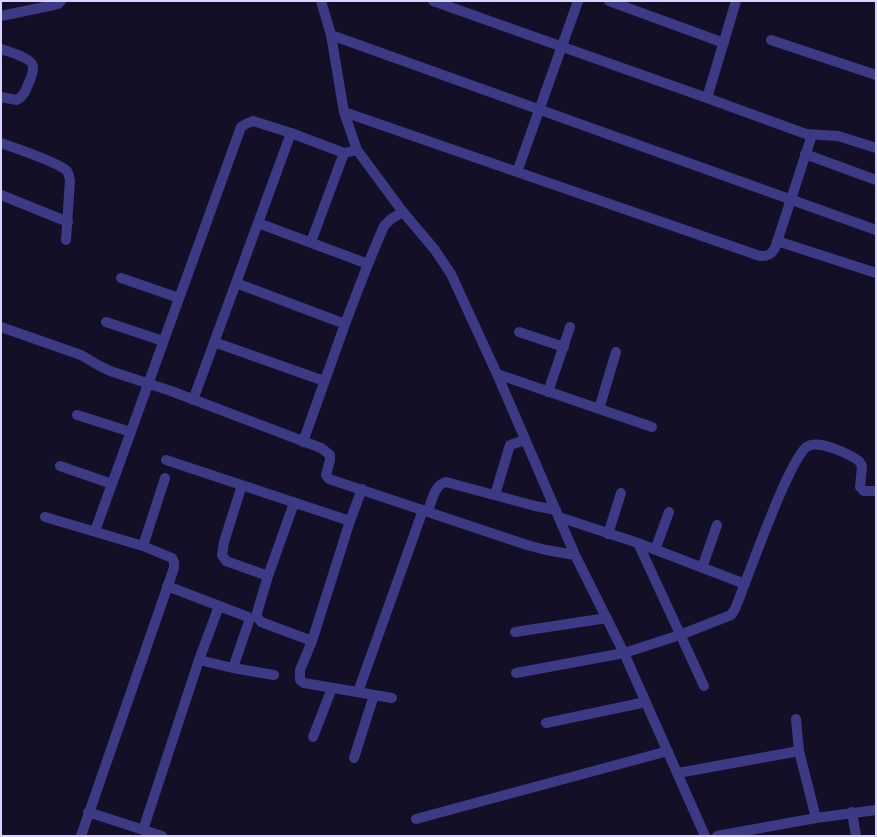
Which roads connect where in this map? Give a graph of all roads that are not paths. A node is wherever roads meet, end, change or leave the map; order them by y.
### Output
1 (61, 1) edge
2 (321, 1) edge
3 (433, 1) edge
4 (578, 1) edge
5 (609, 1) edge
6 (736, 1) edge
7 (1, 16) edge
8 (331, 34) junction
9 (771, 40) dead end
10 (724, 43) junction
11 (562, 46) junction
12 (1, 49) edge
13 (876, 75) edge
14 (1, 97) edge
15 (707, 98) junction
16 (538, 109) junction
17 (344, 112) junction
18 (291, 134) junction
19 (812, 136) junction
20 (1, 142) edge
21 (876, 148) edge
22 (357, 150) junction
23 (344, 153) junction
24 (805, 154) junction
25 (517, 172) junction
26 (876, 180) edge
27 (1, 195) edge
28 (790, 200) junction
29 (403, 212) junction
30 (68, 222) junction
31 (258, 222) junction
32 (876, 230) edge
33 (66, 240) dead end
34 (777, 241) junction
35 (311, 242) junction
36 (368, 264) junction
37 (876, 273) edge
38 (121, 278) dead end
39 (236, 283) junction
40 (179, 298) junction
41 (106, 322) dead end
42 (345, 324) junction
43 (1, 327) edge
44 (570, 327) dead end
45 (519, 332) dead end
46 (163, 341) junction
47 (214, 342) junction
48 (564, 347) junction
49 (616, 352) dead end
50 (497, 374) junction
51 (324, 381) junction
52 (148, 384) junction
53 (548, 392) junction
54 (193, 400) junction
55 (599, 409) junction
56 (77, 415) dead end
57 (652, 427) dead end
58 (130, 432) junction
59 (525, 440) junction
60 (303, 442) junction
61 (166, 460) dead end
62 (60, 466) dead end
63 (165, 478) dead end
64 (112, 484) junction
65 (242, 485) junction
66 (362, 489) junction
67 (876, 491) edge
68 (621, 493) dead end
69 (495, 495) junction
70 (294, 502) junction
71 (425, 510) junction
72 (669, 512) dead end
73 (557, 514) junction
74 (46, 517) dead end
75 (350, 521) junction
76 (718, 525) dead end
77 (95, 531) junction
78 (608, 534) junction
79 (638, 544) junction
80 (143, 546) junction
81 (655, 550) junction
82 (575, 555) junction
83 (702, 568) junction
84 (268, 576) junction
85 (745, 584) junction
86 (167, 586) junction
87 (219, 606) junction
88 (607, 618) junction
89 (515, 632) dead end
90 (680, 635) junction
91 (312, 641) junction
92 (624, 653) junction
93 (199, 660) junction
94 (233, 668) junction
95 (516, 672) dead end
96 (274, 675) dead end
97 (704, 686) dead end
98 (332, 688) junction
99 (358, 692) junction
100 (374, 695) junction
101 (392, 698) dead end
102 (646, 702) junction
103 (796, 719) dead end
104 (546, 723) dead end
105 (313, 737) dead end
106 (668, 751) junction
107 (799, 751) junction
108 (354, 758) dead end
109 (678, 773) junction
110 (876, 810) edge
111 (88, 812) junction
112 (852, 812) junction
113 (816, 818) junction
114 (416, 819) dead end
115 (143, 830) junction
116 (81, 836) edge
117 (162, 836) edge
118 (705, 836) edge
119 (717, 836) edge
120 (856, 836) edge

1 - 7 street
2 - 8 street
3 - 11 street
4 - 11 street
5 - 10 street
6 - 10 street
8 - 16 street
8 - 17 street
9 - 13 street
10 - 15 street
11 - 15 street
11 - 16 street
12 - 14 street
15 - 19 street
16 - 25 street
16 - 28 street
17 - 22 street
17 - 25 street
18 - 23 street
18 - 31 street
18 - 40 street
19 - 21 street
19 - 24 street
20 - 30 street
22 - 23 street
22 - 29 street
23 - 35 street
24 - 26 street
24 - 28 street
25 - 34 street
27 - 30 street
28 - 32 street
28 - 34 street
29 - 36 street
29 - 50 street
30 - 33 street
31 - 35 street
31 - 39 street
34 - 37 street
35 - 36 street
36 - 42 street
38 - 40 street
39 - 42 street
39 - 47 street
40 - 46 street
41 - 46 street
42 - 51 street
43 - 52 street
44 - 48 street
45 - 48 street
46 - 52 street
47 - 51 street
47 - 54 street
48 - 53 street
49 - 55 street
50 - 53 street
50 - 59 street
51 - 60 street
52 - 54 street
52 - 58 street
53 - 55 street
54 - 60 street
55 - 57 street
56 - 58 street
58 - 64 street
59 - 69 street
59 - 73 street
60 - 66 street
61 - 65 street
62 - 64 street
63 - 80 street
64 - 77 street
65 - 70 street
65 - 84 street
66 - 71 street
66 - 75 street
67 - 85 street
68 - 78 street
69 - 71 street
69 - 73 street
70 - 75 street
70 - 84 street
71 - 82 street
71 - 99 street
72 - 81 street
73 - 78 street
73 - 82 street
74 - 77 street
75 - 91 street
76 - 83 street
77 - 80 street
78 - 79 street
79 - 81 street
79 - 90 street
80 - 86 street
81 - 83 street
82 - 88 street
83 - 85 street
84 - 91 street
85 - 90 street
86 - 87 street
86 - 111 street
87 - 93 street
87 - 94 street
88 - 89 street
88 - 92 street
90 - 92 street
90 - 97 street
91 - 98 street
92 - 95 street
92 - 102 street
93 - 94 street
93 - 115 street
94 - 96 street
98 - 99 street
98 - 105 street
99 - 100 street
100 - 101 street
100 - 108 street
102 - 104 street
102 - 106 street
103 - 107 street
106 - 109 street
106 - 114 street
107 - 109 street
107 - 113 street
109 - 118 street
110 - 112 street
111 - 115 street
111 - 116 street
112 - 113 street
112 - 120 street
113 - 119 street
115 - 117 street

